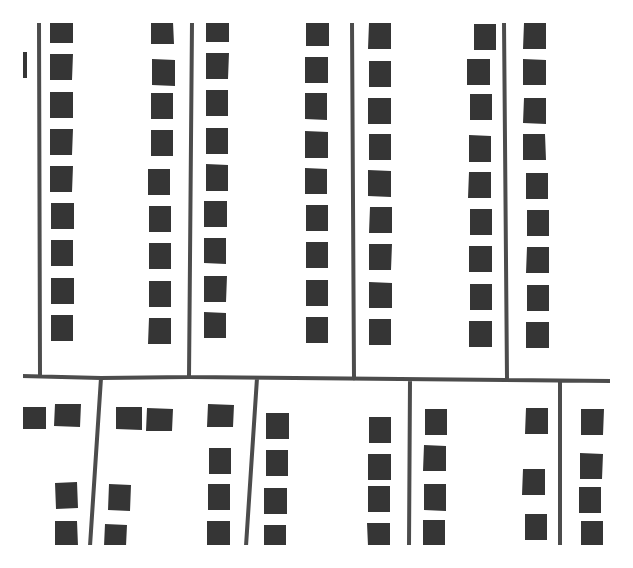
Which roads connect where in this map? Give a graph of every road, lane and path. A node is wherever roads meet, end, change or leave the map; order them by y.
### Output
1 (39, 22) edge
2 (192, 22) edge
3 (352, 22) edge
4 (504, 22) edge
5 (22, 376) edge
6 (40, 376) junction
7 (189, 377) junction
8 (101, 378) junction
9 (258, 378) junction
10 (354, 379) junction
11 (507, 379) junction
12 (410, 380) junction
13 (560, 381) junction
14 (611, 381) edge
15 (90, 546) edge
16 (246, 546) edge
17 (409, 546) edge
18 (560, 546) edge

1 - 6 street
2 - 7 street
3 - 10 street
4 - 11 street
5 - 6 street
6 - 8 street
7 - 8 street
7 - 9 street
8 - 15 street
9 - 10 street
9 - 16 street
10 - 12 street
11 - 12 street
11 - 13 street
12 - 17 street
13 - 14 street
13 - 18 street

